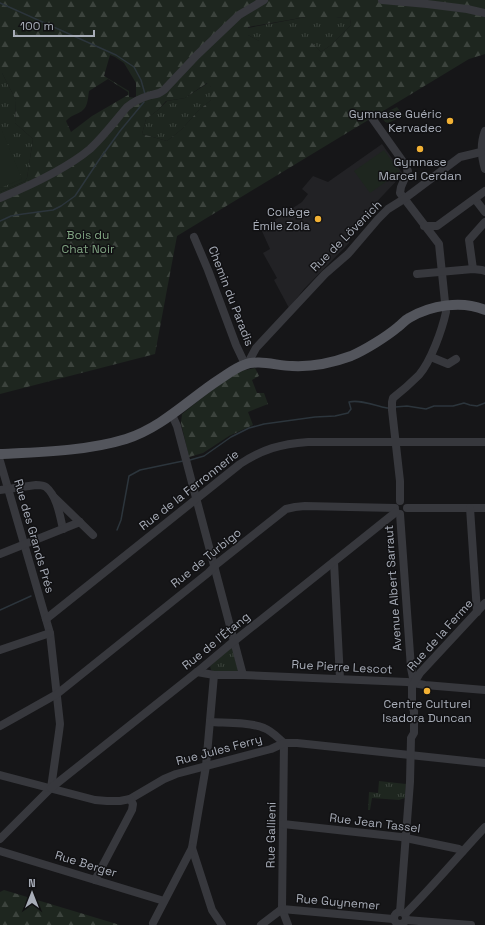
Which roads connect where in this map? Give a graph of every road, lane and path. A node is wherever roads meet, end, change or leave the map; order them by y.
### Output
1 (264, 0) edge
2 (382, 0) edge
3 (485, 13) edge
4 (372, 118) dead end
5 (485, 131) edge
6 (482, 152) junction
7 (485, 169) edge
8 (485, 191) edge
9 (0, 198) edge
10 (404, 199) junction
11 (475, 199) junction
12 (485, 212) edge
13 (485, 222) edge
14 (424, 226) junction
15 (437, 226) junction
16 (194, 237) dead end
17 (439, 244) junction
18 (473, 269) junction
19 (485, 271) edge
20 (442, 272) junction
21 (417, 274) dead end
22 (446, 309) junction
23 (485, 310) edge
24 (431, 357) junction
25 (456, 359) dead end
26 (246, 364) junction
27 (172, 415) junction
28 (396, 442) junction
29 (485, 442) edge
30 (0, 454) edge
31 (0, 460) edge
32 (4, 489) edge
33 (54, 497) junction
34 (196, 498) junction
35 (400, 501) junction
36 (407, 508) junction
37 (470, 508) junction
38 (485, 508) edge
39 (397, 511) junction
40 (80, 522) junction
41 (63, 529) junction
42 (93, 535) dead end
43 (24, 544) junction
44 (1, 552) edge
45 (334, 562) junction
46 (214, 566) junction
47 (485, 603) edge
48 (477, 612) junction
49 (46, 619) junction
50 (50, 633) junction
51 (234, 642) junction
52 (0, 650) edge
53 (197, 672) junction
54 (214, 675) junction
55 (243, 675) junction
56 (340, 679) junction
57 (414, 683) junction
58 (485, 690) edge
59 (56, 694) junction
60 (210, 722) junction
61 (0, 726) edge
62 (284, 743) junction
63 (411, 756) junction
64 (485, 763) edge
65 (206, 766) junction
66 (0, 775) edge
67 (51, 788) junction
68 (130, 798) junction
69 (283, 824) junction
70 (485, 827) edge
71 (406, 838) junction
72 (0, 839) edge
73 (192, 848) junction
74 (0, 851) edge
75 (463, 851) junction
76 (95, 880) junction
77 (164, 901) junction
78 (282, 909) junction
79 (404, 919) edge
80 (394, 922) edge
81 (153, 923) dead end
82 (222, 925) edge
83 (261, 925) edge
84 (288, 925) edge
85 (471, 925) edge

1 - 9 street
2 - 3 street
4 - 10 street
5 - 6 street
6 - 7 street
6 - 10 street, Rue de Lövenich
8 - 11 street
10 - 14 street
10 - 26 street, Rue de Lövenich
11 - 12 street
11 - 15 street
13 - 18 street
14 - 15 street
14 - 17 street
15 - 17 street
16 - 26 street, Chemin du Paradis
17 - 20 street
18 - 19 street
18 - 20 street
20 - 21 street
20 - 22 street
22 - 23 main road
22 - 24 street
22 - 26 main road
24 - 25 street
24 - 28 street
26 - 27 main road
27 - 30 main road
27 - 34 street
28 - 29 street, Rue de la Ferronnerie
28 - 34 street, Rue de la Ferronnerie
28 - 35 street
31 - 32 street, Rue des Grands Prés
32 - 33 street
32 - 43 street, Rue des Grands Prés
33 - 40 street
33 - 41 street
34 - 46 street
34 - 49 street, Rue de la Ferronnerie
35 - 36 street
35 - 39 street, Avenue Albert Sarraut
36 - 37 street
36 - 39 street, Avenue Albert Sarraut
37 - 38 street
37 - 48 street
39 - 45 street, Rue de l'Étang
39 - 46 street, Rue de Turbigo
39 - 57 street, Avenue Albert Sarraut
40 - 41 street
40 - 42 street
41 - 43 street
43 - 44 street
43 - 49 street, Rue des Grands Prés
45 - 51 street, Rue de l'Étang
45 - 56 street
46 - 51 street
46 - 59 street, Rue de Turbigo
47 - 48 street, Rue de la Ferme
48 - 57 street, Rue de la Ferme
49 - 50 street, Rue des Grands Prés
50 - 52 street
50 - 59 street, Rue des Grands Prés
51 - 53 street, Rue de l'Étang
51 - 55 street
53 - 54 street, Rue Pierre Lescot
53 - 67 street, Rue de l'Étang
54 - 55 street, Rue Pierre Lescot
54 - 60 street
55 - 56 street, Rue Pierre Lescot
56 - 57 street, Rue Pierre Lescot
57 - 58 street, Rue Pierre Lescot
57 - 63 street
59 - 61 street, Rue de Turbigo
59 - 67 street, Rue des Grands Prés
60 - 62 street
60 - 65 street
62 - 63 street, Rue Jules Ferry
62 - 65 street, Rue Jules Ferry
62 - 69 street, Rue Gallieni
63 - 64 street, Rue Jules Ferry
63 - 71 street
65 - 68 street, Rue Jules Ferry
65 - 73 street
66 - 67 street, Rue Jules Ferry
67 - 68 street, Rue Jules Ferry
67 - 72 street, Rue de l'Étang
68 - 76 street
69 - 71 street, Rue Jean Tassel
69 - 78 street, Rue Gallieni
70 - 75 street
71 - 75 street, Rue Jean Tassel
71 - 79 street
73 - 77 street
73 - 82 street
74 - 76 street, Rue Berger
75 - 79 street
76 - 77 street, Rue Berger
77 - 81 street
78 - 80 street, Rue Guynemer
78 - 83 street, Rue Guynemer
78 - 84 street, Rue Gallieni
79 - 80 street, Rue Guynemer
79 - 80 street
79 - 85 street, Rue Guynemer

